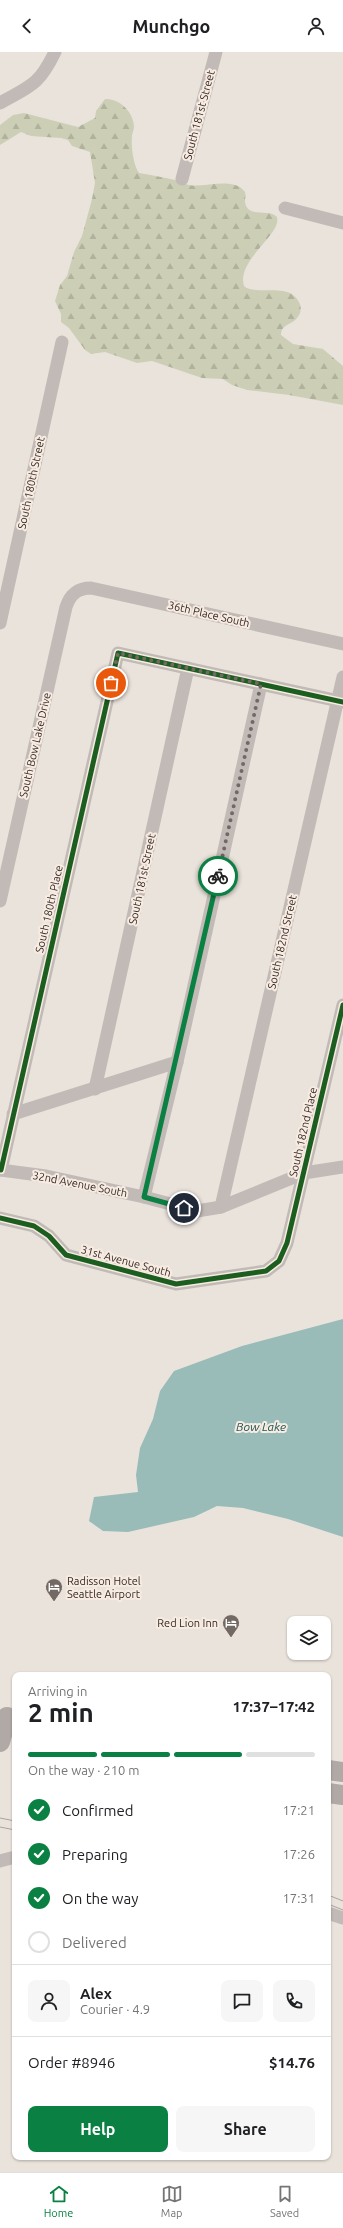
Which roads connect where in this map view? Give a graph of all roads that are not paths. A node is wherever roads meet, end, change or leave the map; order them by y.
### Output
1 (55, 52) edge
2 (216, 52) edge
3 (0, 103) edge
4 (182, 178) dead end
5 (286, 208) dead end
6 (343, 223) edge
7 (62, 342) dead end
8 (75, 592) joint
9 (0, 623) edge
10 (343, 644) edge
11 (188, 668) junction
12 (343, 677) edge
13 (261, 684) junction
14 (340, 701) edge
15 (0, 901) edge
16 (343, 1006) edge
17 (177, 1062) junction
18 (95, 1089) junction
19 (13, 1114) junction
20 (343, 1167) edge
21 (0, 1170) edge
22 (304, 1173) junction
23 (144, 1197) junction
24 (221, 1207) junction
25 (0, 1218) edge
26 (278, 1261) joint
27 (7, 1717) edge
28 (0, 1742) edge
29 (12, 1744) edge
30 (331, 1770) edge
31 (343, 1772) edge
32 (331, 1793) edge
33 (343, 1795) edge
34 (12, 1859) edge
35 (0, 1861) edge
36 (331, 1914) edge
37 (343, 1918) edge

1 - 3 street
2 - 4 street, South 181st Street
5 - 6 street
7 - 9 street, South 180th Street
8 - 10 street, 36th Place South
8 - 15 street, South Bow Lake Drive
11 - 13 street
11 - 18 street, South 181st Street
11 - 19 street, South 180th Place
12 - 14 street, South 182nd Street
13 - 14 street
13 - 17 street
14 - 24 street, South 182nd Street
16 - 22 street, South 182nd Place
17 - 18 street
17 - 23 street
18 - 19 street
19 - 21 street, South 180th Place
20 - 22 street, 32nd Avenue South
21 - 23 street, 32nd Avenue South
22 - 24 street, 32nd Avenue South
22 - 26 street, South 182nd Place
23 - 24 street, 32nd Avenue South
25 - 26 street, 31st Avenue South
27 - 28 main road
28 - 29 main road
30 - 31 main road
32 - 33 main road
34 - 35 street
36 - 37 street

